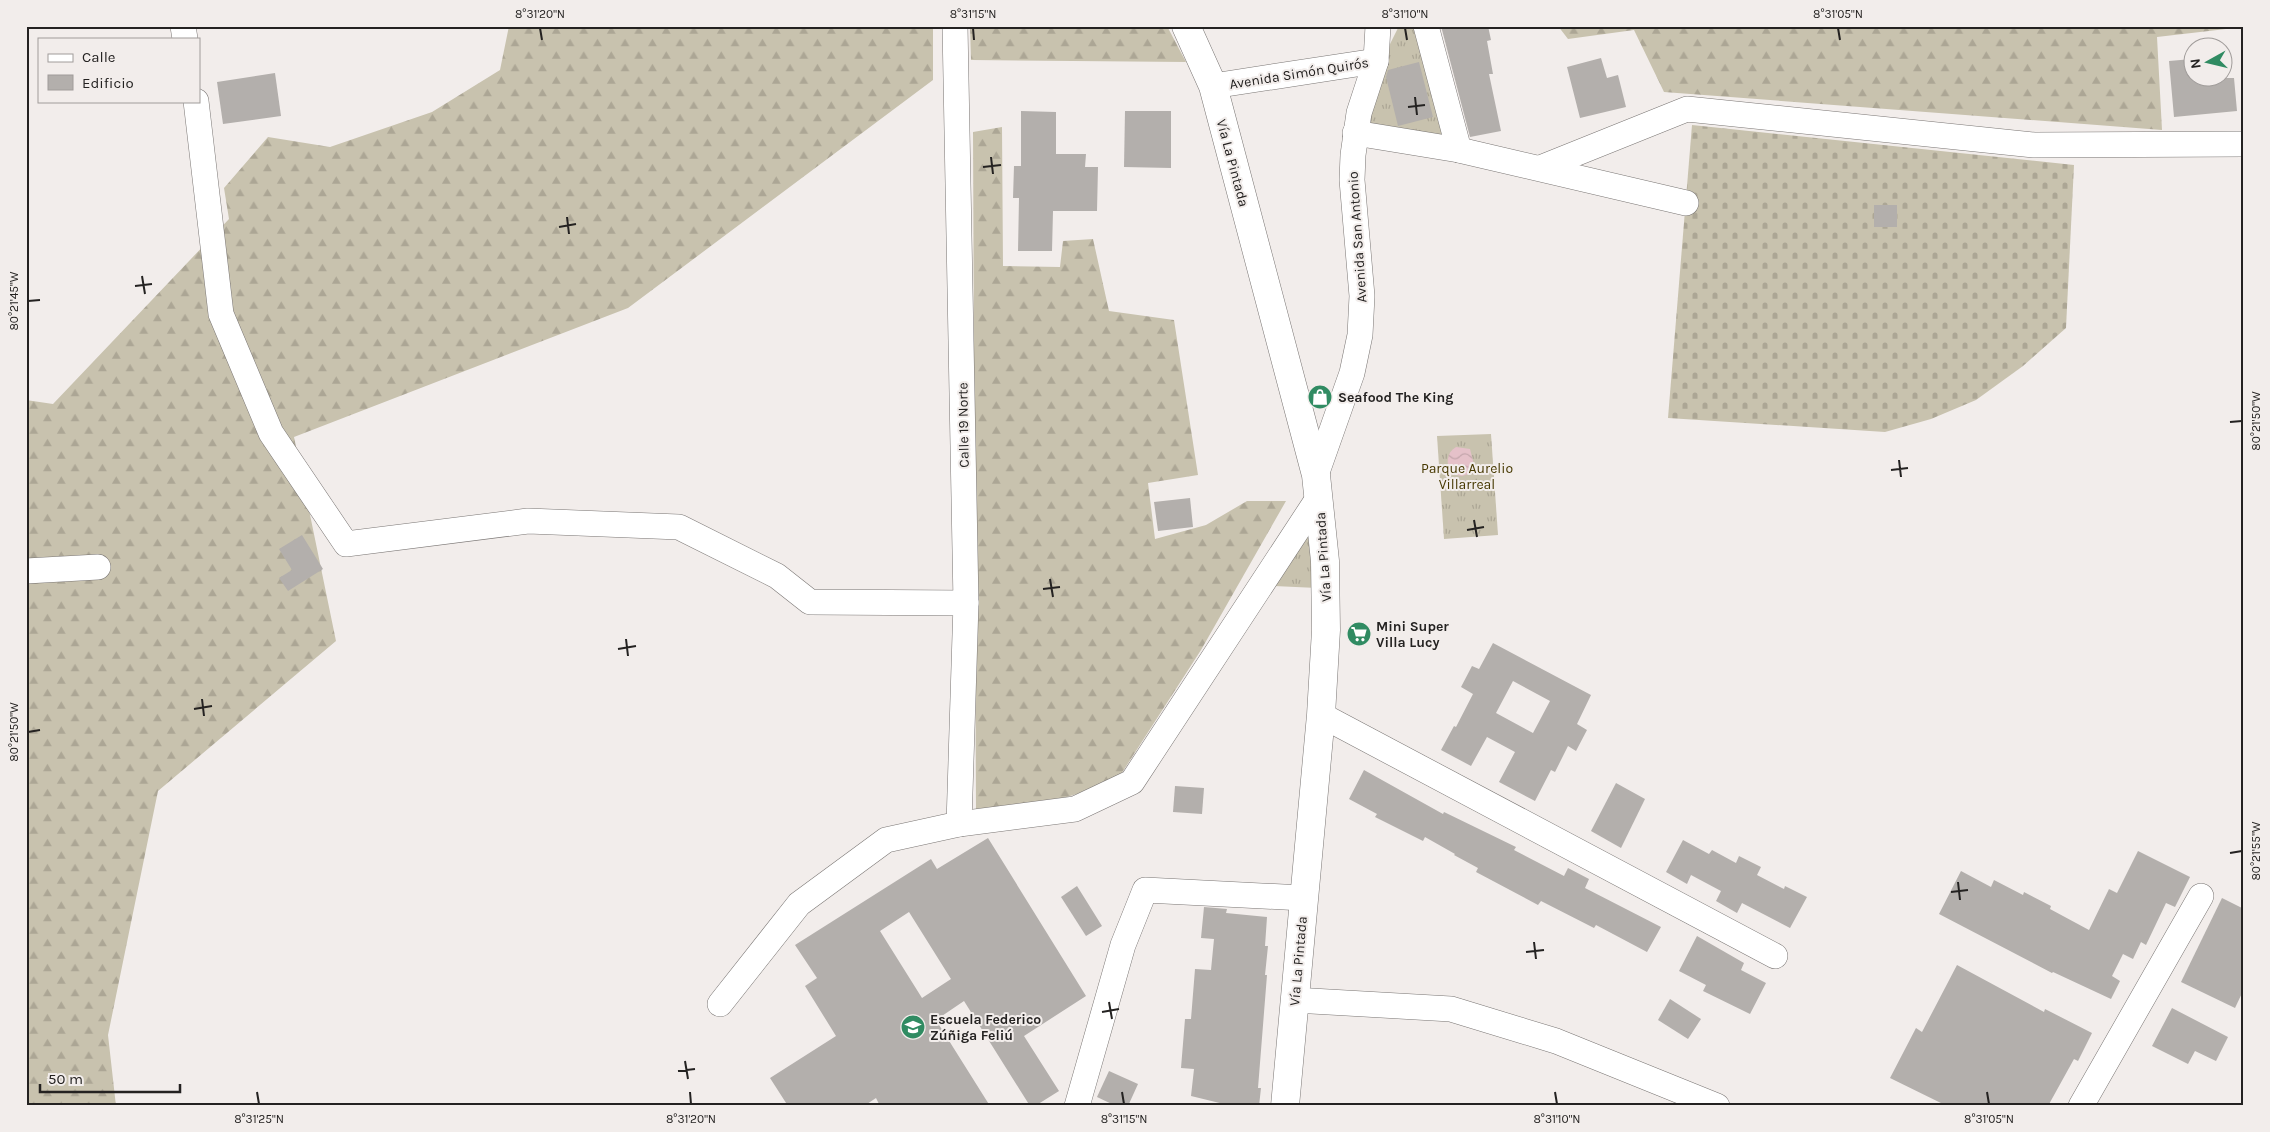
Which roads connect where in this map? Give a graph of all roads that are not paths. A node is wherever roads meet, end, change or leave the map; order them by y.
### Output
1 (955, 26) edge
2 (1186, 26) edge
3 (1378, 26) edge
4 (1394, 26) edge
5 (1426, 26) edge
6 (1376, 61) junction
7 (1213, 86) junction
8 (196, 102) edge
9 (1355, 133) junction
10 (2244, 144) edge
11 (1459, 150) junction
12 (1540, 168) junction
13 (1686, 203) dead end
14 (1317, 486) junction
15 (98, 567) dead end
16 (26, 571) edge
17 (966, 603) junction
18 (1321, 715) junction
19 (959, 824) junction
20 (2201, 896) dead end
21 (1303, 898) junction
22 (1775, 956) dead end
23 (1294, 1000) junction
24 (720, 1004) dead end
25 (1077, 1106) edge
26 (1285, 1106) edge
27 (1717, 1106) edge
28 (2081, 1106) edge

1 - 17 street, Calle 19 Norte
2 - 7 main road, Vía La Pintada
3 - 6 street, Avenida San Antonio
4 - 6 street, Avenida Simón Quirós
5 - 11 street
6 - 7 street, Avenida Simón Quirós
6 - 9 street, Avenida San Antonio
7 - 14 main road, Vía La Pintada
8 - 17 street
9 - 11 street
9 - 14 street, Avenida San Antonio
10 - 12 street
11 - 12 street
12 - 13 street
14 - 18 main road, Vía La Pintada
14 - 19 street, Avenida San Antonio
15 - 16 street
17 - 19 street, Calle 19 Norte
18 - 21 main road, Vía La Pintada
18 - 22 street
19 - 24 street, Avenida San Antonio
20 - 28 street
21 - 23 main road, Vía La Pintada
21 - 25 street
23 - 26 main road, Vía La Pintada
23 - 27 street

